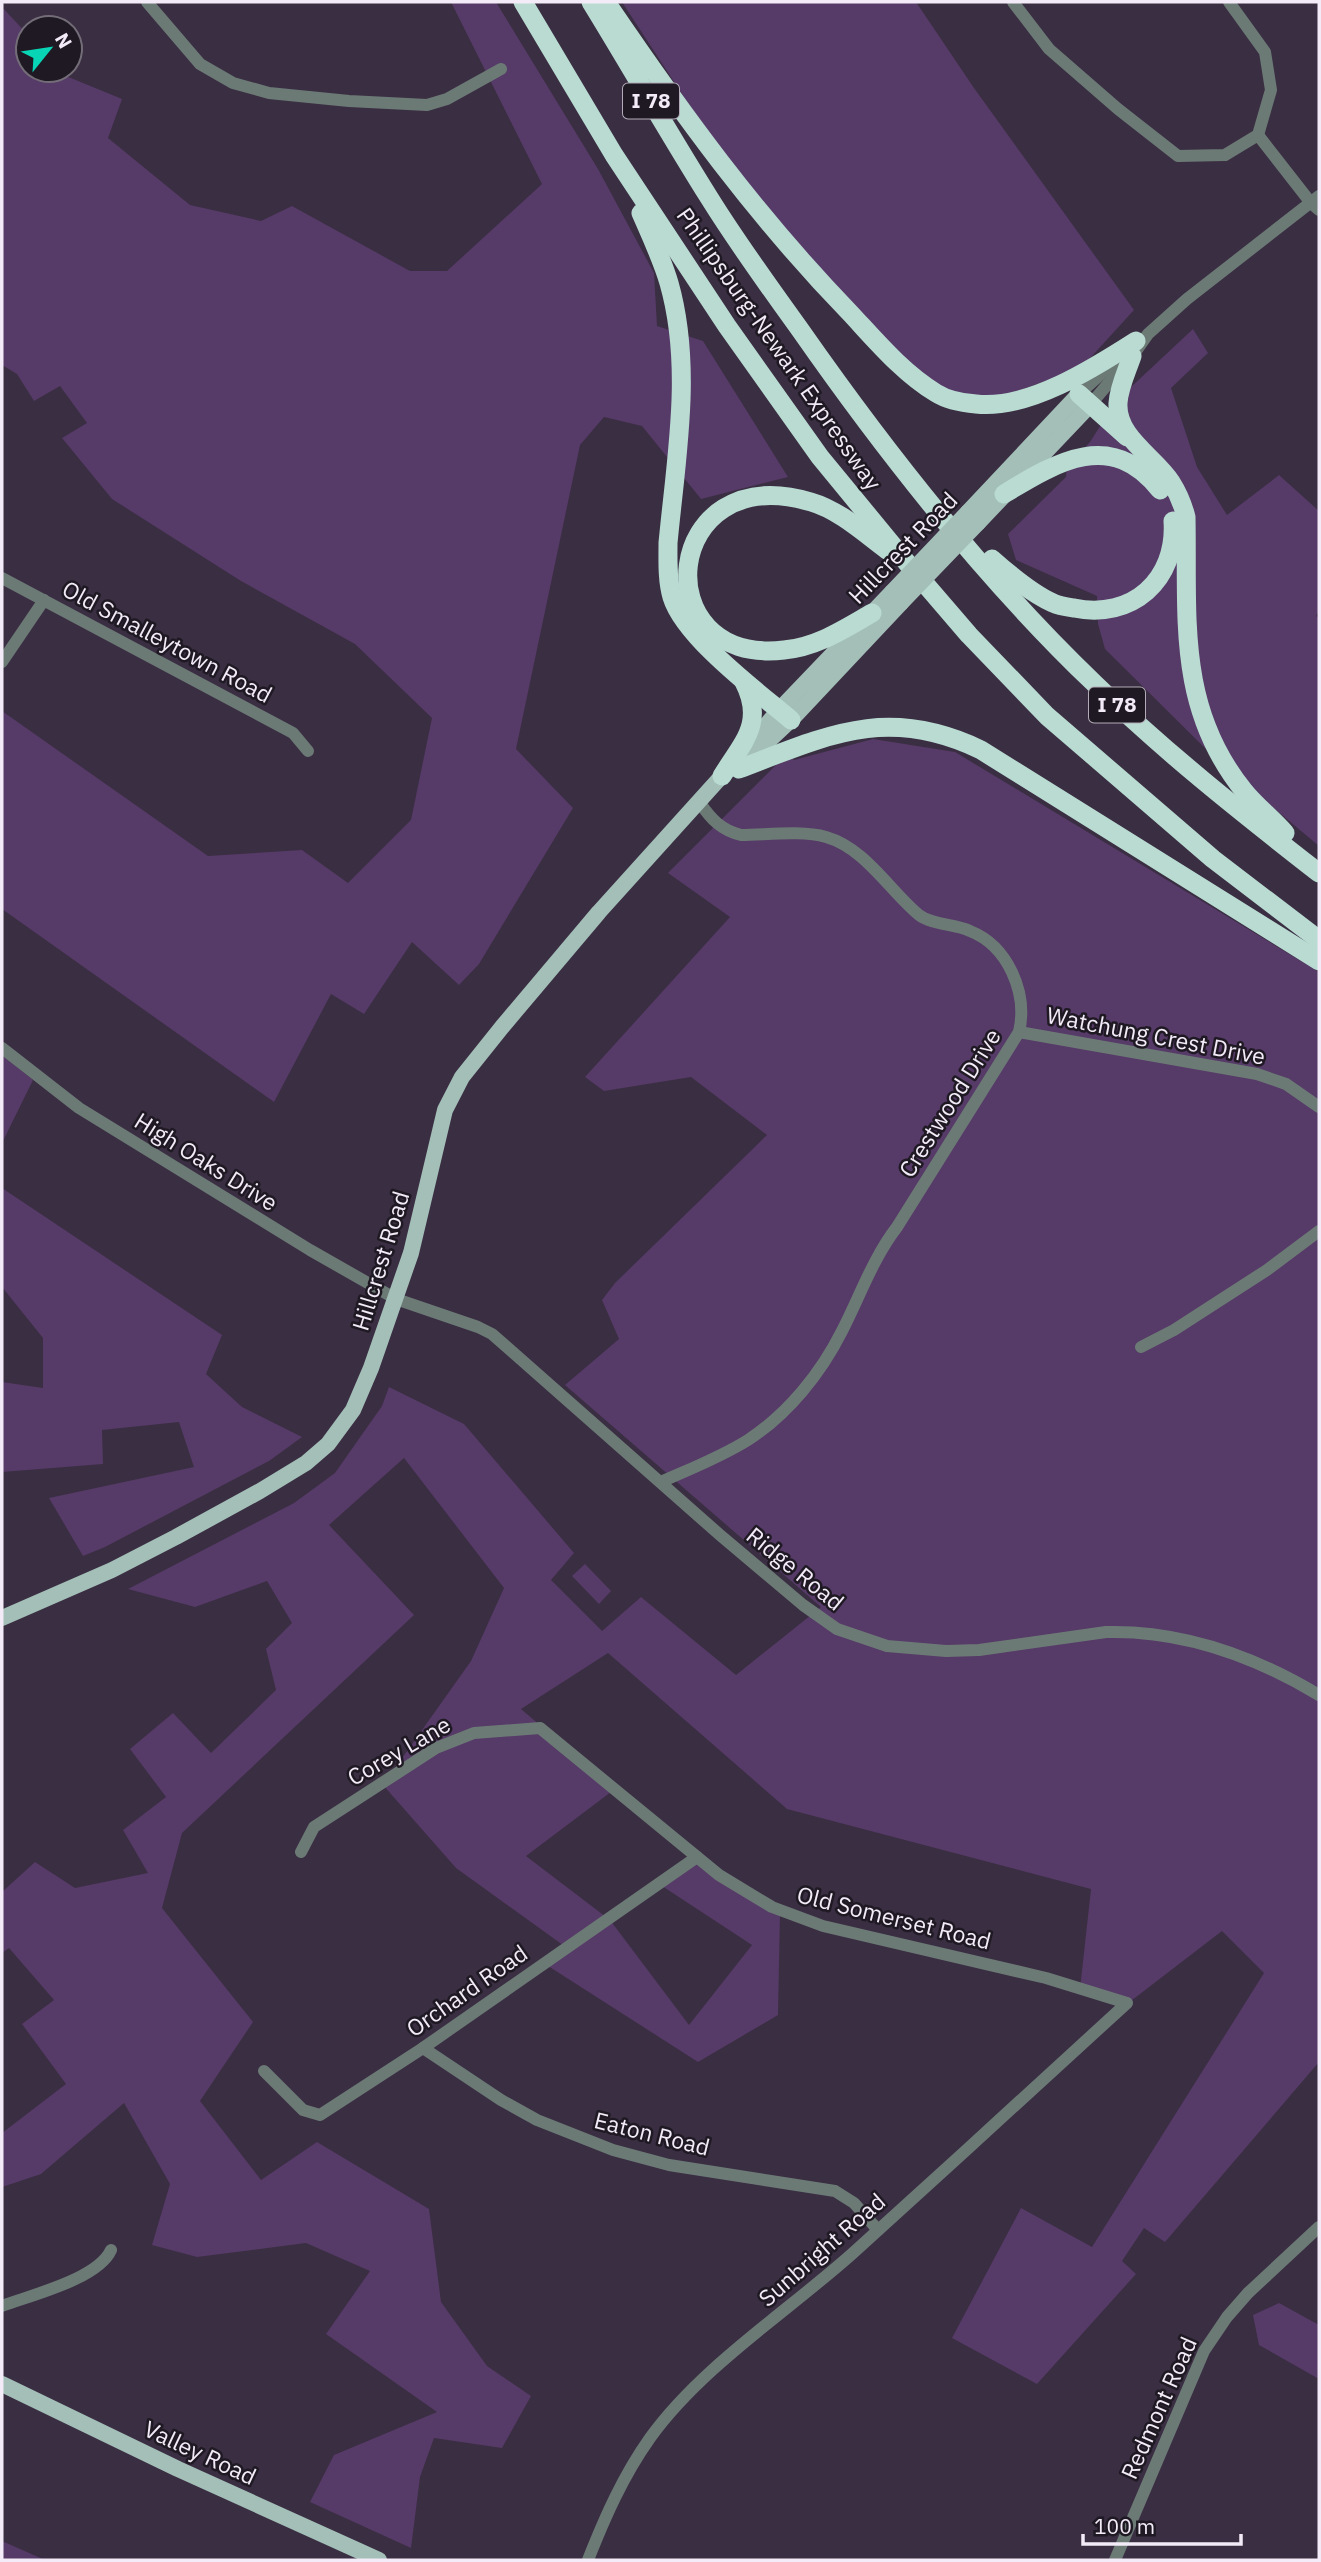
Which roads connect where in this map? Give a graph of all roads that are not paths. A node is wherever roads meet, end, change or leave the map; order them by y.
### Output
1 (147, 2) edge
2 (523, 2) edge
3 (591, 2) edge
4 (606, 2) edge
5 (1013, 2) edge
6 (1229, 2) edge
7 (501, 69) dead end
8 (1258, 135) junction
9 (614, 155) junction
10 (1316, 203) edge
11 (1139, 344) junction
12 (1085, 400) junction
13 (1136, 444) junction
14 (1004, 494) junction
15 (940, 514) junction
16 (973, 518) junction
17 (908, 564) junction
18 (2, 578) edge
19 (896, 598) junction
20 (44, 600) junction
21 (872, 613) junction
22 (2, 662) edge
23 (742, 678) junction
24 (785, 715) junction
25 (308, 751) dead end
26 (730, 773) junction
27 (700, 803) junction
28 (1318, 872) edge
29 (1319, 940) edge
30 (1319, 961) edge
31 (1019, 1032) junction
32 (2, 1048) edge
33 (1319, 1107) edge
34 (1319, 1231) edge
35 (396, 1299) junction
36 (1141, 1347) dead end
37 (661, 1482) junction
38 (2, 1618) edge
39 (1319, 1695) edge
40 (540, 1728) joint
41 (301, 1852) dead end
42 (697, 1857) junction
43 (1127, 2003) joint
44 (423, 2048) junction
45 (264, 2071) dead end
46 (1319, 2227) edge
47 (878, 2230) junction
48 (111, 2250) dead end
49 (2, 2306) edge
50 (2, 2384) edge
51 (379, 2560) edge
52 (588, 2560) edge
53 (1115, 2560) edge

1 - 7 street
2 - 9 highway, Phillipsburg-Newark Expressway / I 78
3 - 15 highway, Phillipsburg-Newark Expressway / I 78
4 - 11 highway
5 - 8 street
6 - 8 street
8 - 10 street
9 - 17 highway, Phillipsburg-Newark Expressway / I 78
9 - 23 highway
10 - 11 street, Hillcrest Road
11 - 12 street, Hillcrest Road
11 - 13 highway
12 - 13 highway
12 - 14 main road, Hillcrest Road
12 - 16 main road, Hillcrest Road
13 - 28 highway
14 - 15 highway
14 - 16 main road, Hillcrest Road
15 - 28 highway, Phillipsburg-Newark Expressway / I 78
16 - 19 main road, Hillcrest Road, bridge
17 - 21 highway
17 - 29 highway, Phillipsburg-Newark Expressway / I 78
18 - 20 street, Old Smalleytown Road
19 - 21 main road, Hillcrest Road
19 - 24 main road, Hillcrest Road
20 - 22 street
20 - 25 street, Old Smalleytown Road
21 - 24 main road, Hillcrest Road
23 - 24 highway
23 - 26 highway
24 - 26 main road, Hillcrest Road
26 - 27 main road, Hillcrest Road
26 - 30 highway
27 - 31 street, Crestwood Drive
27 - 35 main road, Hillcrest Road
31 - 33 street, Watchung Crest Drive
31 - 37 street, Crestwood Drive
32 - 35 street, High Oaks Drive
34 - 36 street
35 - 37 street, Ridge Road
35 - 38 main road, Hillcrest Road
37 - 39 street, Ridge Road
40 - 41 street, Corey Lane
40 - 42 street, Old Somerset Road
42 - 43 street, Old Somerset Road
42 - 44 street, Orchard Road
43 - 47 street, Sunbright Road
44 - 45 street, Orchard Road
44 - 47 street, Eaton Road
46 - 53 street, Redmont Road
47 - 52 street, Sunbright Road
48 - 49 street
50 - 51 main road, Valley Road

